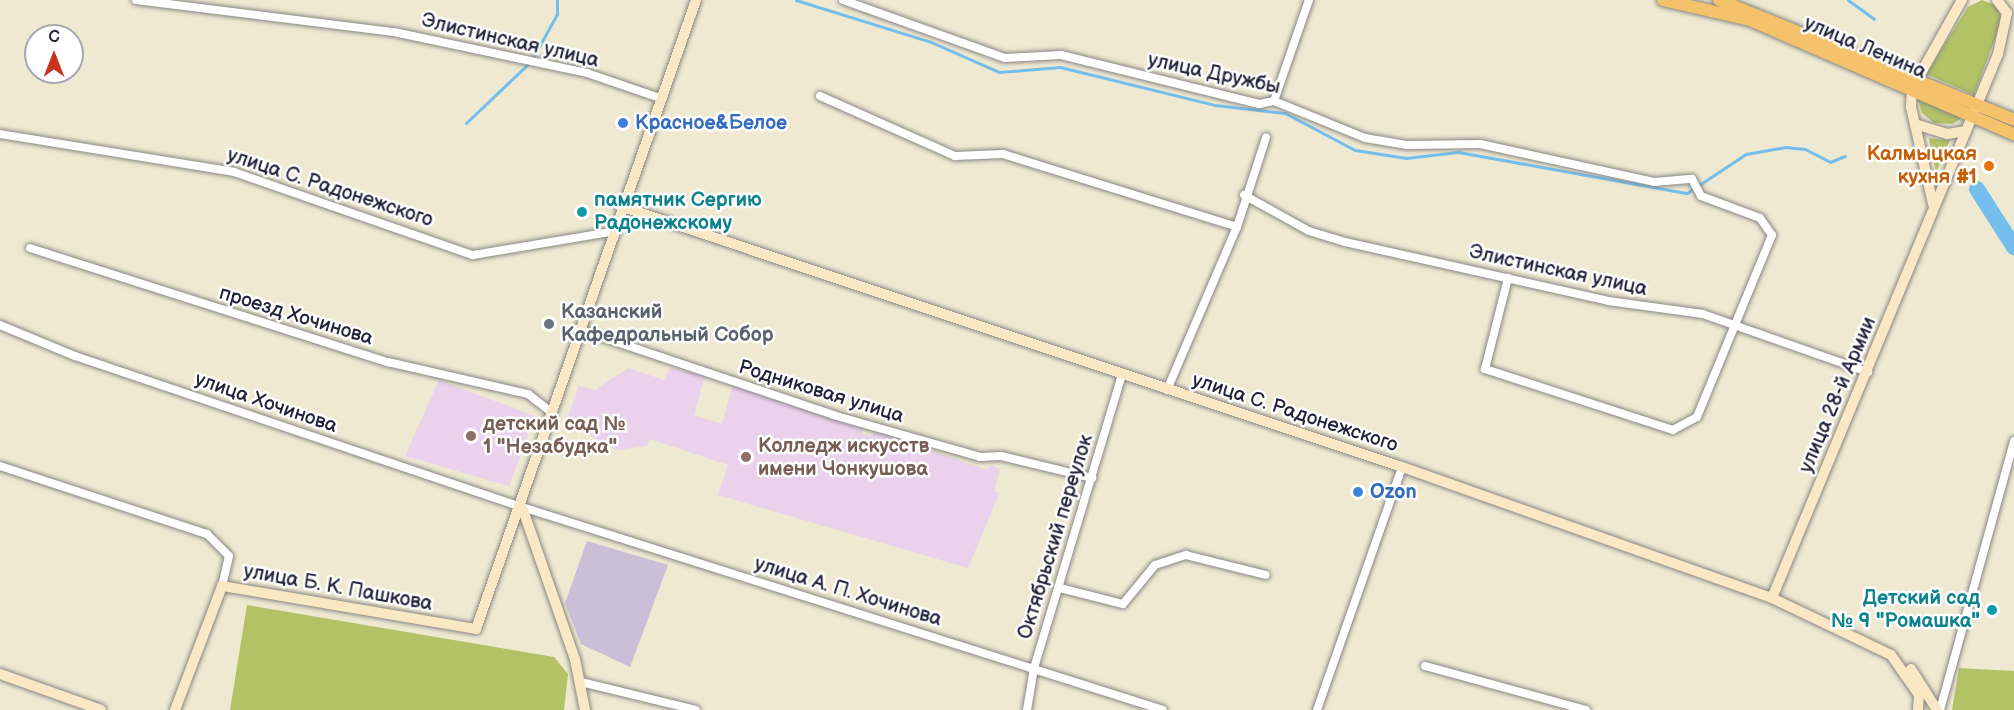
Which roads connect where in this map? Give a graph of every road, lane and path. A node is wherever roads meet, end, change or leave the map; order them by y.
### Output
1 (136, 0) edge
2 (696, 0) edge
3 (843, 0) edge
4 (1309, 0) edge
5 (1663, 0) edge
6 (1719, 0) edge
7 (1997, 0) edge
8 (2005, 0) edge
9 (1962, 1) edge
10 (2007, 13) junction
11 (1915, 83) junction
12 (820, 96) dead end
13 (660, 98) junction
14 (1274, 101) junction
15 (1978, 104) junction
16 (1972, 116) junction
17 (2014, 120) edge
18 (1918, 125) junction
19 (1965, 131) junction
20 (0, 134) edge
21 (2014, 134) edge
22 (1266, 138) dead end
23 (1244, 195) junction
24 (1933, 205) junction
25 (620, 207) junction
26 (1237, 227) junction
27 (610, 232) junction
28 (30, 248) dead end
29 (1508, 278) junction
30 (0, 325) edge
31 (578, 329) junction
32 (1733, 329) junction
33 (1868, 372) junction
34 (1122, 375) junction
35 (1167, 390) junction
36 (551, 412) junction
37 (2014, 441) edge
38 (0, 466) edge
39 (1402, 467) junction
40 (1092, 478) junction
41 (522, 507) junction
42 (1266, 575) dead end
43 (222, 586) junction
44 (1060, 588) junction
45 (1772, 598) junction
46 (1891, 655) junction
47 (1425, 666) dead end
48 (1034, 668) junction
49 (0, 674) edge
50 (581, 682) junction
51 (101, 710) edge
52 (175, 710) edge
53 (585, 710) edge
54 (696, 710) edge
55 (1026, 710) edge
56 (1162, 710) edge
57 (1317, 710) edge
58 (1586, 710) edge
59 (1918, 710) edge
60 (1939, 710) edge

1 - 13 street, Элистинская улица
2 - 13 street
3 - 14 street, улица Дружбы
4 - 14 street
5 - 11 main road, улица Ленина
6 - 11 main road, улица Ленина
7 - 10 street
8 - 10 street, улица 28-й Армии
9 - 11 street
10 - 15 street, улица 28-й Армии
11 - 15 main road, улица Ленина
11 - 16 main road, улица Ленина
11 - 18 street
12 - 26 street
13 - 25 street
14 - 32 street, улица Дружбы
15 - 16 street, улица 28-й Армии
15 - 17 main road, улица Ленина
16 - 19 street, улица 28-й Армии
16 - 21 main road, улица Ленина
18 - 19 street
18 - 24 street
19 - 24 street, улица 28-й Армии
20 - 27 street, улица С. Радонежского
22 - 23 street
23 - 26 street
23 - 29 street, Элистинская улица
24 - 33 street, улица 28-й Армии
25 - 27 street
25 - 34 street, улица С. Радонежского
26 - 35 street
27 - 31 street
28 - 36 street, проезд Хочинова
29 - 32 street, Элистинская улица
29 - 32 street
30 - 41 street, улица Хочинова
31 - 36 street
31 - 40 street, Родниковая улица
32 - 33 street, Элистинская улица
33 - 45 street, улица 28-й Армии
34 - 35 street, улица С. Радонежского
34 - 40 street, Октябрьский переулок
35 - 39 street, улица С. Радонежского
36 - 41 street
37 - 60 street
38 - 43 street, улица Б. К. Пашкова
39 - 45 street, улица С. Радонежского
39 - 57 street
40 - 44 street, Октябрьский переулок
41 - 43 street, улица Б. К. Пашкова
41 - 48 street, улица А. П. Хочинова
41 - 50 street
42 - 44 street
43 - 52 street
44 - 48 street, Октябрьский переулок
45 - 46 street, улица С. Радонежского
46 - 59 street, улица С. Радонежского
46 - 60 street
47 - 58 street
48 - 55 street, Октябрьский переулок
48 - 56 street, улица А. П. Хочинова
49 - 51 street
50 - 53 street
50 - 54 street

